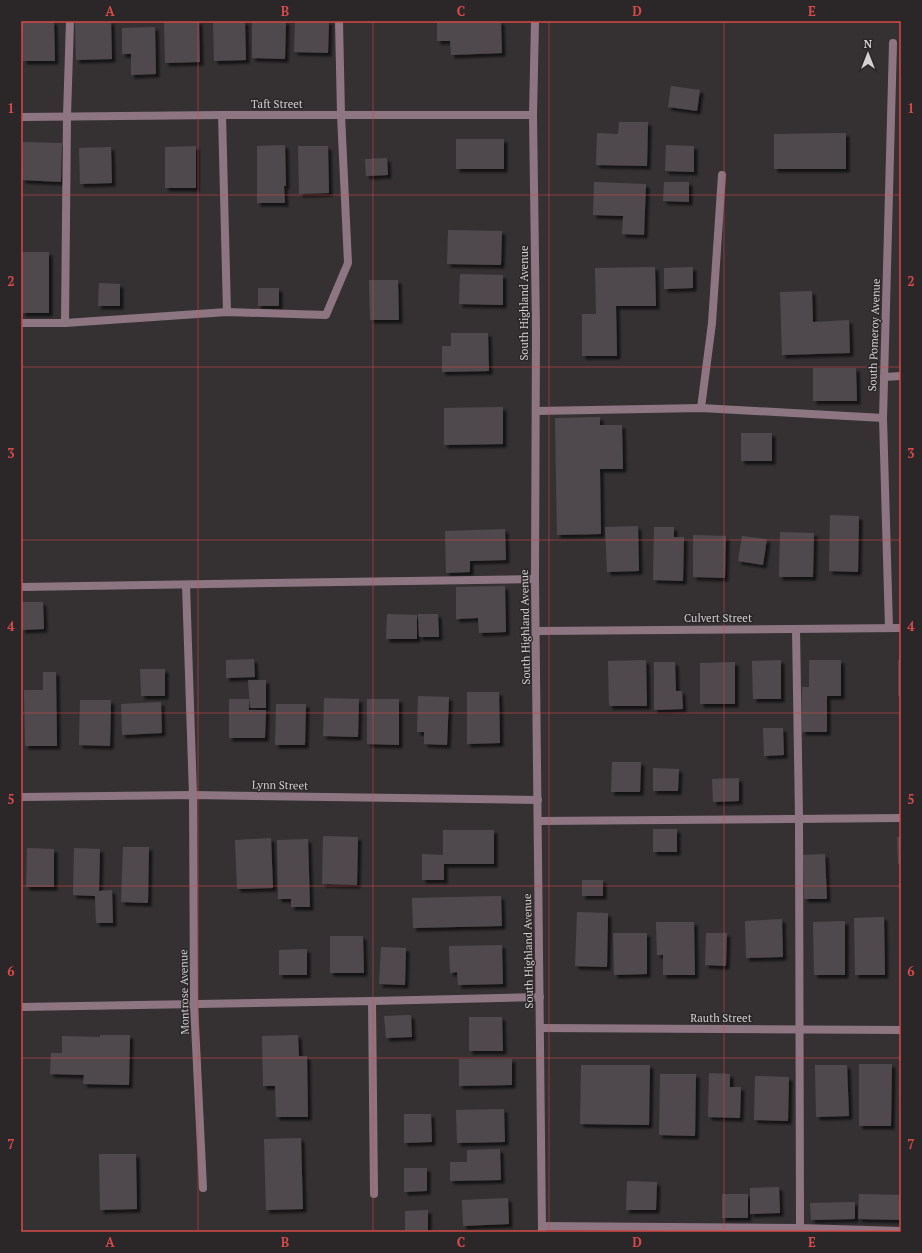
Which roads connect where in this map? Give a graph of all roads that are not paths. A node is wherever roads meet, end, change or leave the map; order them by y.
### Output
1 (70, 21) edge
2 (339, 21) edge
3 (535, 21) edge
4 (893, 43) dead end
5 (222, 115) junction
6 (341, 115) junction
7 (533, 115) junction
8 (67, 116) junction
9 (21, 117) edge
10 (722, 175) dead end
11 (227, 312) junction
12 (21, 323) edge
13 (65, 323) junction
14 (901, 376) edge
15 (884, 377) junction
16 (701, 408) junction
17 (536, 411) junction
18 (883, 418) junction
19 (535, 579) junction
20 (186, 585) junction
21 (21, 587) edge
22 (889, 628) junction
23 (901, 628) edge
24 (796, 629) junction
25 (536, 631) junction
26 (193, 795) junction
27 (21, 797) edge
28 (538, 800) junction
29 (799, 818) junction
30 (901, 818) edge
31 (538, 821) junction
32 (540, 997) junction
33 (372, 1001) junction
34 (194, 1004) junction
35 (21, 1007) edge
36 (540, 1028) junction
37 (800, 1029) junction
38 (901, 1030) edge
39 (203, 1188) dead end
40 (374, 1194) dead end
41 (800, 1228) junction
42 (542, 1229) edge
43 (901, 1231) edge

1 - 8 street
2 - 6 street
3 - 7 street, South Highland Avenue
4 - 15 street, South Pomeroy Avenue
5 - 6 street, Taft Street
5 - 8 street, Taft Street
5 - 11 street
6 - 7 street, Taft Street
6 - 11 street
7 - 17 street, South Highland Avenue
8 - 9 street, Taft Street
8 - 13 street
10 - 16 street
11 - 13 street
12 - 13 street
14 - 15 street
15 - 18 street, South Pomeroy Avenue
16 - 17 street
16 - 18 street
17 - 19 street, South Highland Avenue
18 - 22 street, South Pomeroy Avenue
19 - 20 street
19 - 25 street, South Highland Avenue
20 - 21 street
20 - 26 street, Montrose Avenue
22 - 23 street, Culvert Street
22 - 24 street, Culvert Street
24 - 25 street, Culvert Street
24 - 29 street
25 - 28 street, South Highland Avenue
26 - 27 street, Lynn Street
26 - 28 street, Lynn Street
26 - 34 street, Montrose Avenue
28 - 31 street, South Highland Avenue
29 - 30 street
29 - 31 street
29 - 37 street
31 - 32 street, South Highland Avenue
32 - 33 street
32 - 36 street, South Highland Avenue
33 - 34 street
33 - 40 street
34 - 35 street
34 - 39 street, Montrose Avenue
36 - 37 street, Rauth Street
36 - 42 street, South Highland Avenue
37 - 38 street, Rauth Street
37 - 41 street
41 - 42 street
41 - 43 street

